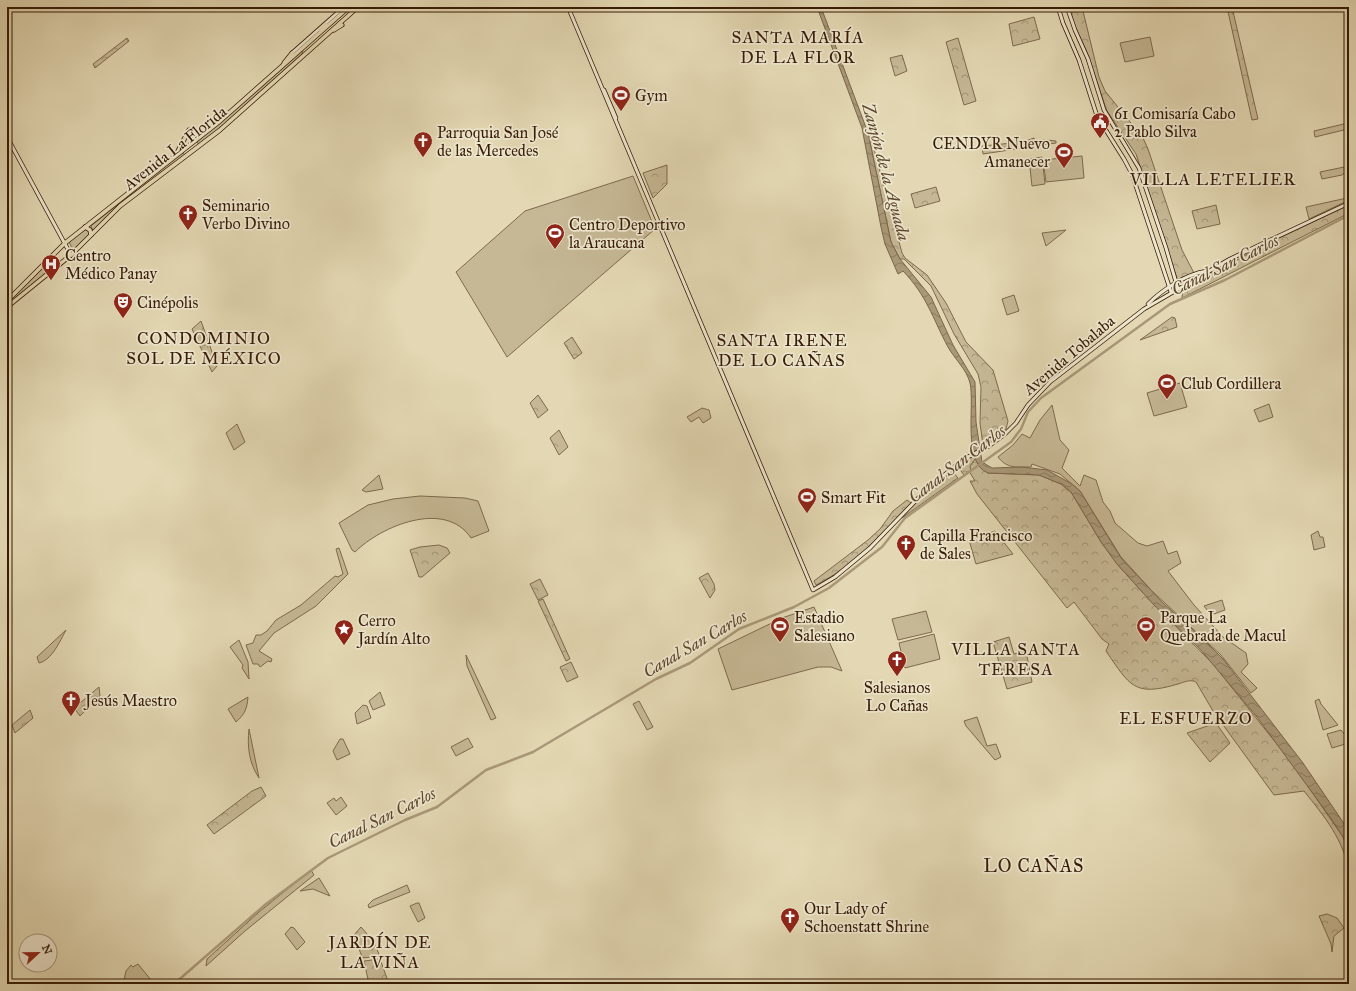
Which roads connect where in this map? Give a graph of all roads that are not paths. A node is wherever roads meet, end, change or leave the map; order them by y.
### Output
1 (344, 7) edge
2 (349, 7) edge
3 (358, 7) edge
4 (568, 7) edge
5 (1058, 7) edge
6 (1067, 7) edge
7 (354, 8) edge
8 (336, 19) junction
9 (342, 25) dead end
10 (320, 28) junction
11 (326, 35) junction
12 (292, 53) joint
13 (278, 71) junction
14 (251, 94) junction
15 (255, 98) junction
16 (189, 130) dead end
17 (7, 137) edge
18 (189, 145) junction
19 (194, 151) junction
20 (177, 154) junction
21 (1349, 203) edge
22 (85, 227) junction
23 (91, 235) junction
24 (66, 243) junction
25 (71, 254) junction
26 (48, 258) junction
27 (57, 267) junction
28 (1173, 271) junction
29 (1208, 271) junction
30 (1164, 272) junction
31 (1177, 284) junction
32 (1169, 288) junction
33 (1178, 288) junction
34 (1171, 292) junction
35 (7, 301) edge
36 (7, 307) edge
37 (1144, 309) junction

1 - 10 main road
2 - 8 main road, Avenida La Florida
3 - 7 main road, Avenida La Florida
4 - 37 main road, Avenida Tobalaba
5 - 30 main road
6 - 28 main road
7 - 11 main road, Avenida La Florida
8 - 10 main road
8 - 13 main road, Avenida La Florida
9 - 11 main road
10 - 12 main road
11 - 15 main road, Avenida La Florida
12 - 13 main road
13 - 14 main road, Avenida La Florida
14 - 15 main road
14 - 18 main road, Avenida La Florida
15 - 19 main road, Avenida La Florida
16 - 20 main road
17 - 24 main road
18 - 19 main road
18 - 20 main road, Avenida La Florida
19 - 23 main road, Avenida La Florida
20 - 22 main road, Avenida La Florida
21 - 29 main road, Avenida Tobalaba
22 - 23 main road
22 - 24 main road, Avenida La Florida
23 - 25 main road, Avenida La Florida
24 - 25 main road
24 - 26 main road, Avenida La Florida
25 - 27 main road, Avenida La Florida
26 - 27 main road
26 - 35 main road, Avenida La Florida
27 - 36 main road, Avenida La Florida
28 - 30 main road
28 - 31 main road
29 - 31 main road, Avenida Tobalaba
29 - 33 main road, Avenida Tobalaba
30 - 32 main road
31 - 32 main road, Avenida Tobalaba
31 - 33 main road
32 - 34 main road
32 - 37 main road, Avenida Tobalaba
33 - 34 main road, Avenida Tobalaba
34 - 37 main road, Avenida Tobalaba

